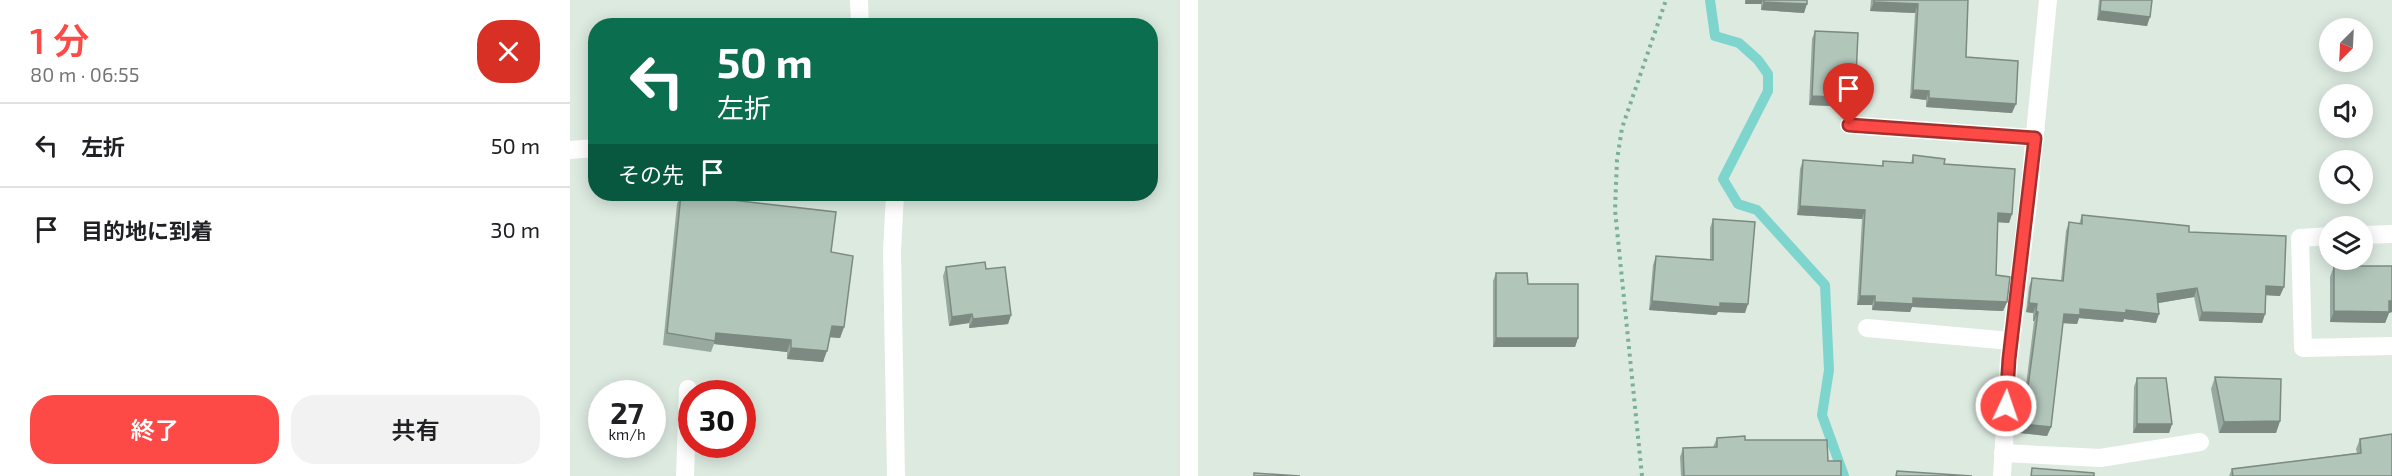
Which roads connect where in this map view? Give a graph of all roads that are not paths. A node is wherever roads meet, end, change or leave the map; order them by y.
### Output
1 (859, 0) edge
2 (1189, 0) edge
3 (2048, 0) edge
4 (860, 18) edge
5 (1849, 125) dead end
6 (2035, 138) junction
7 (588, 149) edge
8 (570, 150) edge
9 (895, 201) edge
10 (2392, 234) edge
11 (2373, 235) edge
12 (2319, 237) edge
13 (1867, 328) dead end
14 (2011, 342) junction
15 (2392, 346) edge
16 (2200, 442) dead end
17 (2003, 453) junction
18 (686, 458) edge
19 (685, 476) edge
20 (896, 476) edge
21 (1188, 476) edge
22 (2002, 476) edge

1 - 4 street
2 - 21 street
3 - 6 street
5 - 6 street
6 - 14 street
7 - 8 street
9 - 20 street
10 - 11 street
12 - 15 street
13 - 14 street
14 - 17 street
16 - 17 street
17 - 22 street
18 - 19 street

